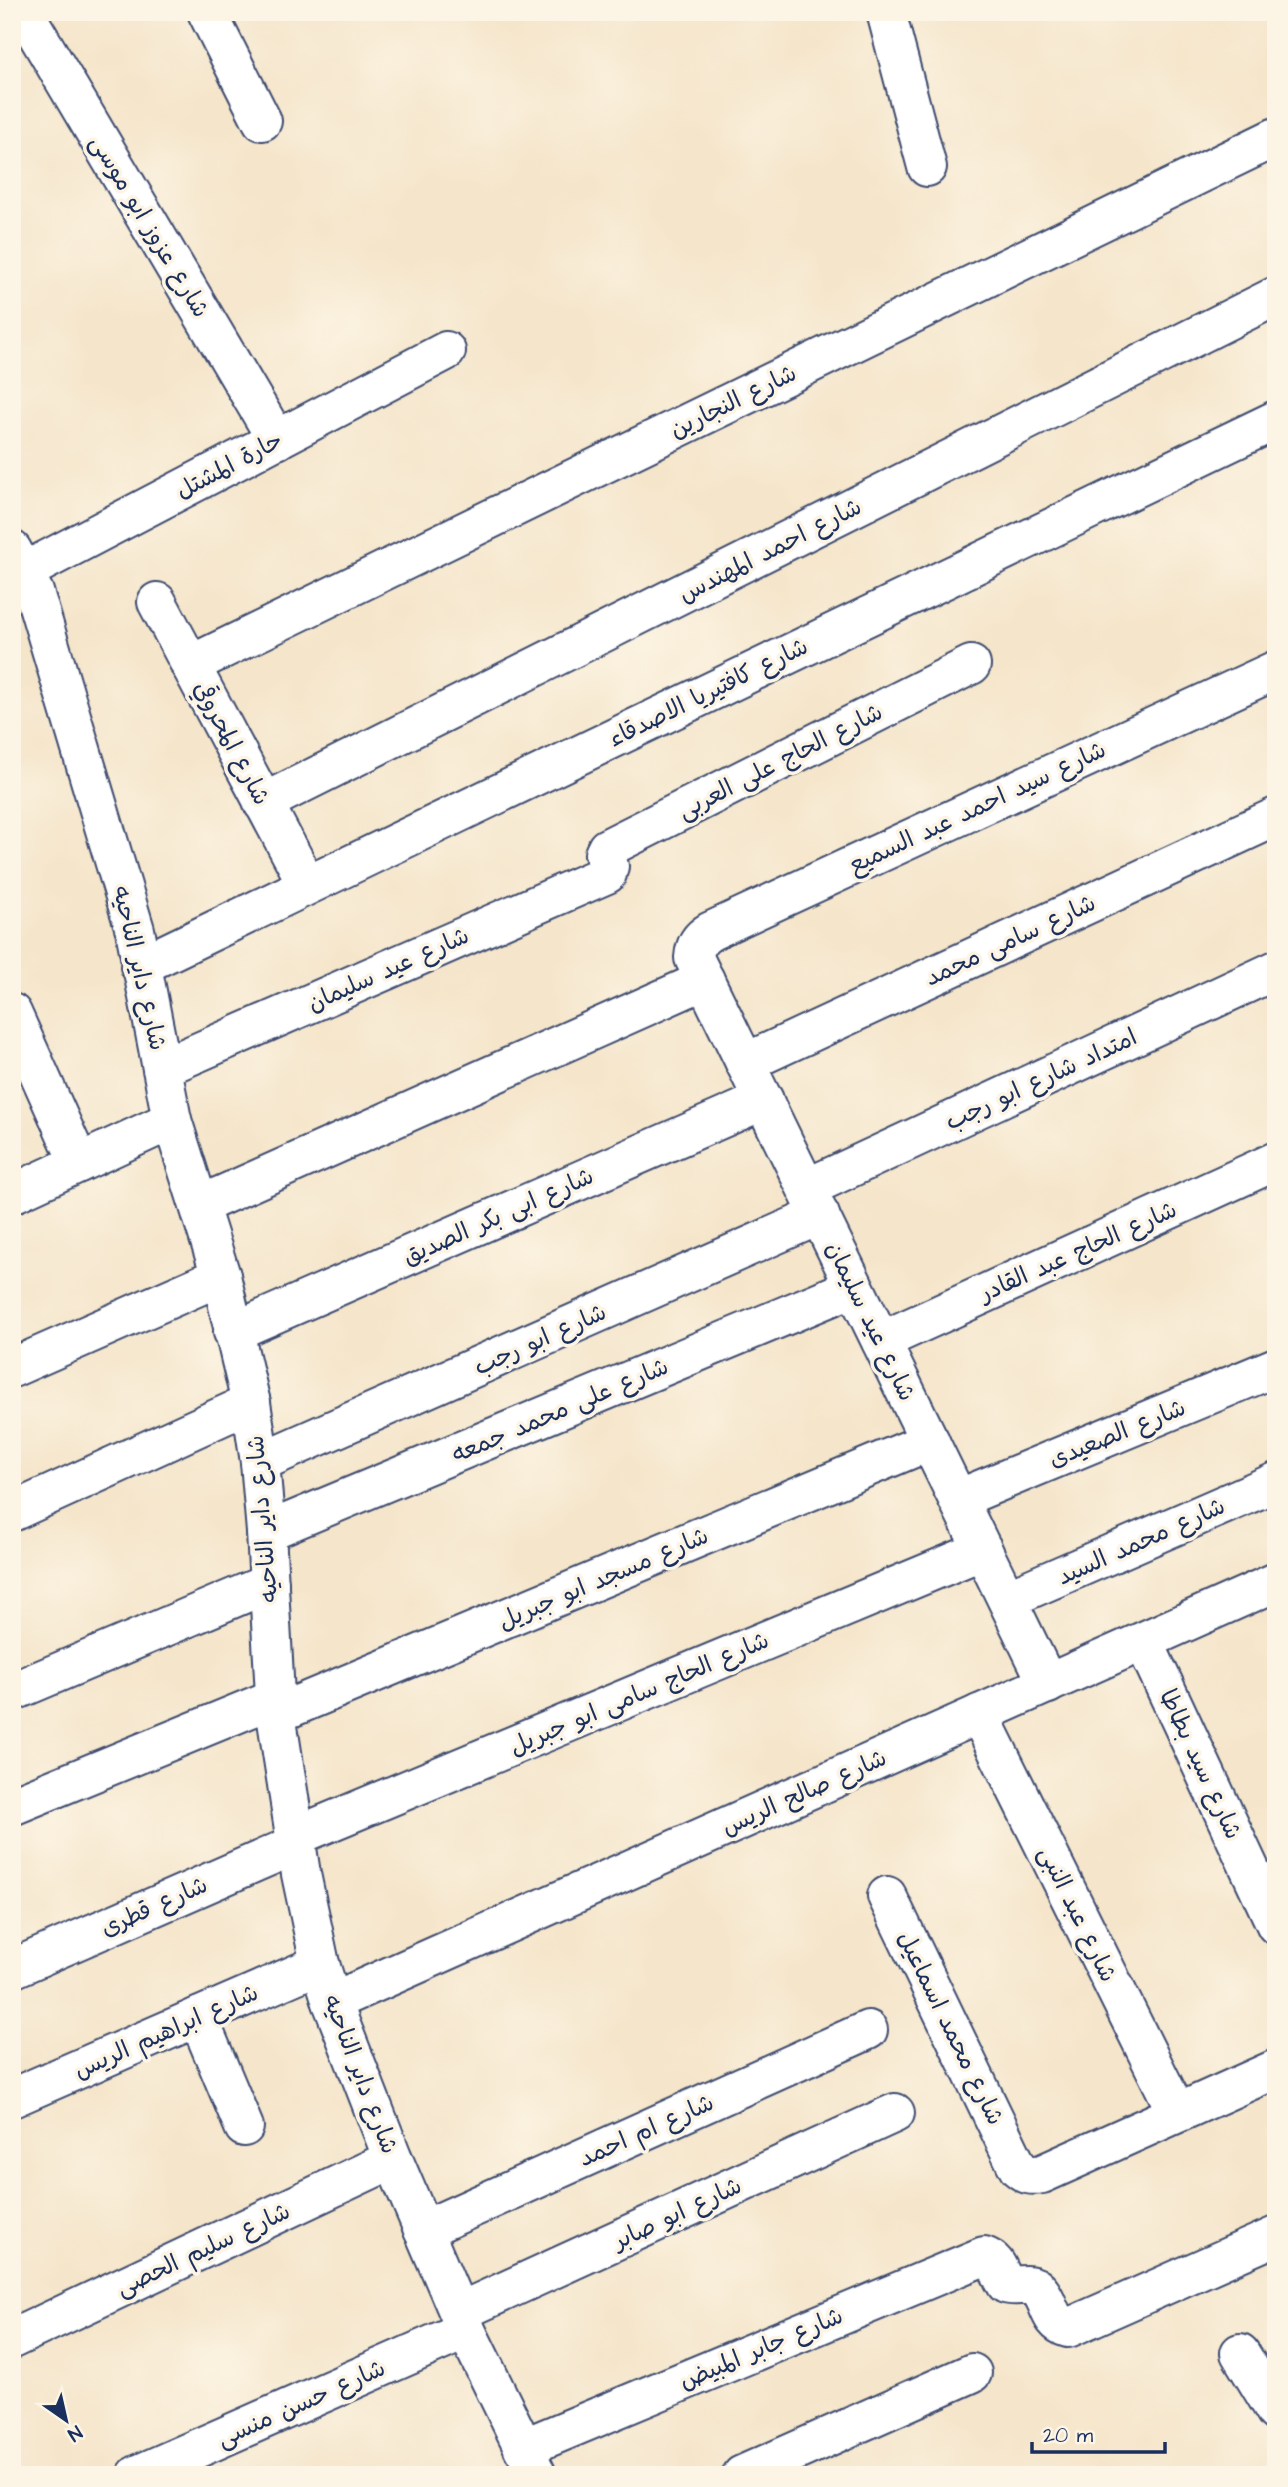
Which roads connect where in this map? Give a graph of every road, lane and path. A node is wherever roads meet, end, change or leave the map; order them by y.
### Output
1 (24, 12) edge
2 (207, 12) edge
3 (886, 12) edge
4 (262, 121) dead end
5 (1276, 137) edge
6 (927, 167) dead end
7 (1276, 296) edge
8 (446, 351) dead end
9 (1276, 420) edge
10 (277, 440) junction
11 (16, 567) edge
12 (158, 602) dead end
13 (190, 664) junction
14 (971, 665) dead end
15 (1276, 670) edge
16 (263, 803) junction
17 (1276, 817) edge
18 (609, 866) joint
19 (307, 884) junction
20 (140, 966) junction
21 (699, 969) junction
22 (1276, 970) edge
23 (12, 1013) edge
24 (745, 1063) junction
25 (162, 1068) junction
26 (764, 1100) junction
27 (172, 1120) junction
28 (1276, 1161) edge
29 (79, 1163) junction
30 (12, 1194) edge
31 (813, 1202) junction
32 (200, 1205) junction
33 (221, 1276) junction
34 (854, 1287) junction
35 (233, 1332) junction
36 (881, 1341) junction
37 (1276, 1367) edge
38 (12, 1368) edge
39 (251, 1403) junction
40 (930, 1441) junction
41 (260, 1462) junction
42 (1276, 1482) edge
43 (958, 1499) junction
44 (12, 1512) edge
45 (266, 1532) junction
46 (983, 1550) junction
47 (268, 1583) junction
48 (1276, 1583) edge
49 (1007, 1600) junction
50 (1144, 1642) junction
51 (1048, 1684) junction
52 (12, 1692) edge
53 (275, 1706) junction
54 (979, 1714) junction
55 (12, 1806) edge
56 (296, 1840) junction
57 (887, 1896) dead end
58 (1276, 1925) edge
59 (320, 1964) junction
60 (12, 1969) edge
61 (332, 2002) junction
62 (198, 2017) junction
63 (868, 2030) dead end
64 (1276, 2069) edge
65 (12, 2098) edge
66 (895, 2113) dead end
67 (1177, 2113) junction
68 (244, 2127) dead end
69 (393, 2159) junction
70 (424, 2230) junction
71 (1276, 2236) edge
72 (462, 2321) junction
73 (12, 2339) edge
74 (1240, 2353) dead end
75 (972, 2373) dead end
76 (1276, 2412) edge
77 (530, 2461) edge
78 (137, 2475) edge
79 (742, 2475) edge

1 - 10 street, شارع عزوز ابو موسى
2 - 4 street
3 - 6 street
5 - 13 street, شارع النجارين
7 - 16 street, شارع احمد المهندس
8 - 10 street, حارة المشتل
9 - 19 street, شارع كافتيريا الاصدقاء
10 - 11 street, حارة المشتل
11 - 20 street, شارع داير الناحيه
12 - 13 street, شارع المحروقي
13 - 16 street, شارع المحروقي
14 - 18 street, شارع الحاج على العربى
15 - 21 street, شارع سيد احمد عبد السميع
16 - 19 street, شارع المحروقي
17 - 24 street, شارع سامى محمد
18 - 25 street, شارع عيد سليمان
19 - 20 street, شارع كافتيريا الاصدقاء
20 - 25 street, شارع داير الناحيه
21 - 24 street, شارع عيد سليمان
21 - 32 street
22 - 31 street, امتداد شارع ابو رجب
23 - 29 street
24 - 26 street, شارع عيد سليمان
25 - 27 street, شارع داير الناحيه
26 - 31 street, شارع عيد سليمان
26 - 35 street, شارع ابى بكر الصديق
27 - 29 street
27 - 32 street, شارع داير الناحيه
28 - 36 street, شارع الحاج عبد القادر
29 - 30 street
31 - 34 street, شارع عيد سليمان
31 - 41 street, شارع ابو رجب
32 - 33 street, شارع داير الناحيه
33 - 35 street, شارع داير الناحيه
33 - 38 street
34 - 36 street, شارع عيد سليمان
34 - 45 street, شارع على محمد جمعه
35 - 39 street, شارع داير الناحيه
36 - 40 street, شارع عيد سليمان
37 - 43 street, شارع الصعيدى
39 - 41 street, شارع داير الناحيه
39 - 44 street
40 - 43 street, شارع عيد سليمان
40 - 53 street, شارع مسجد ابو جبريل
41 - 45 street, شارع داير الناحيه
42 - 49 street, شارع محمد السيد
43 - 46 street, شارع عيد سليمان
45 - 47 street, شارع داير الناحيه
46 - 49 street, شارع عيد سليمان
46 - 56 street, شارع الحاج سامى ابو جبريل
47 - 52 street
47 - 53 street, شارع داير الناحيه
48 - 50 street, شارع صالح الريس
49 - 51 street, شارع عيد سليمان
50 - 51 street, شارع صالح الريس
50 - 58 street, شارع سيد بطاطا
51 - 54 street, شارع صالح الريس
53 - 55 street, شارع مسجد ابو جبريل
53 - 56 street, شارع داير الناحيه
54 - 61 street, شارع صالح الريس
54 - 67 street, شارع عبد النبى
56 - 59 street, شارع داير الناحيه
56 - 60 street, شارع قطرى
57 - 67 street, شارع محمد اسماعيل
59 - 61 street, شارع داير الناحيه
59 - 62 street, شارع ابراهيم الريس
61 - 69 street, شارع داير الناحيه
62 - 65 street, شارع ابراهيم الريس
62 - 68 street
63 - 70 street, شارع ام احمد
64 - 67 street
66 - 72 street, شارع ابو صابر
69 - 70 street, شارع داير الناحيه
69 - 73 street, شارع سليم الحصى
70 - 72 street, شارع داير الناحيه
71 - 77 street, شارع جابر المبيض
72 - 77 street, شارع داير الناحيه
72 - 78 street, شارع حسن منسى
74 - 76 street
75 - 79 street

